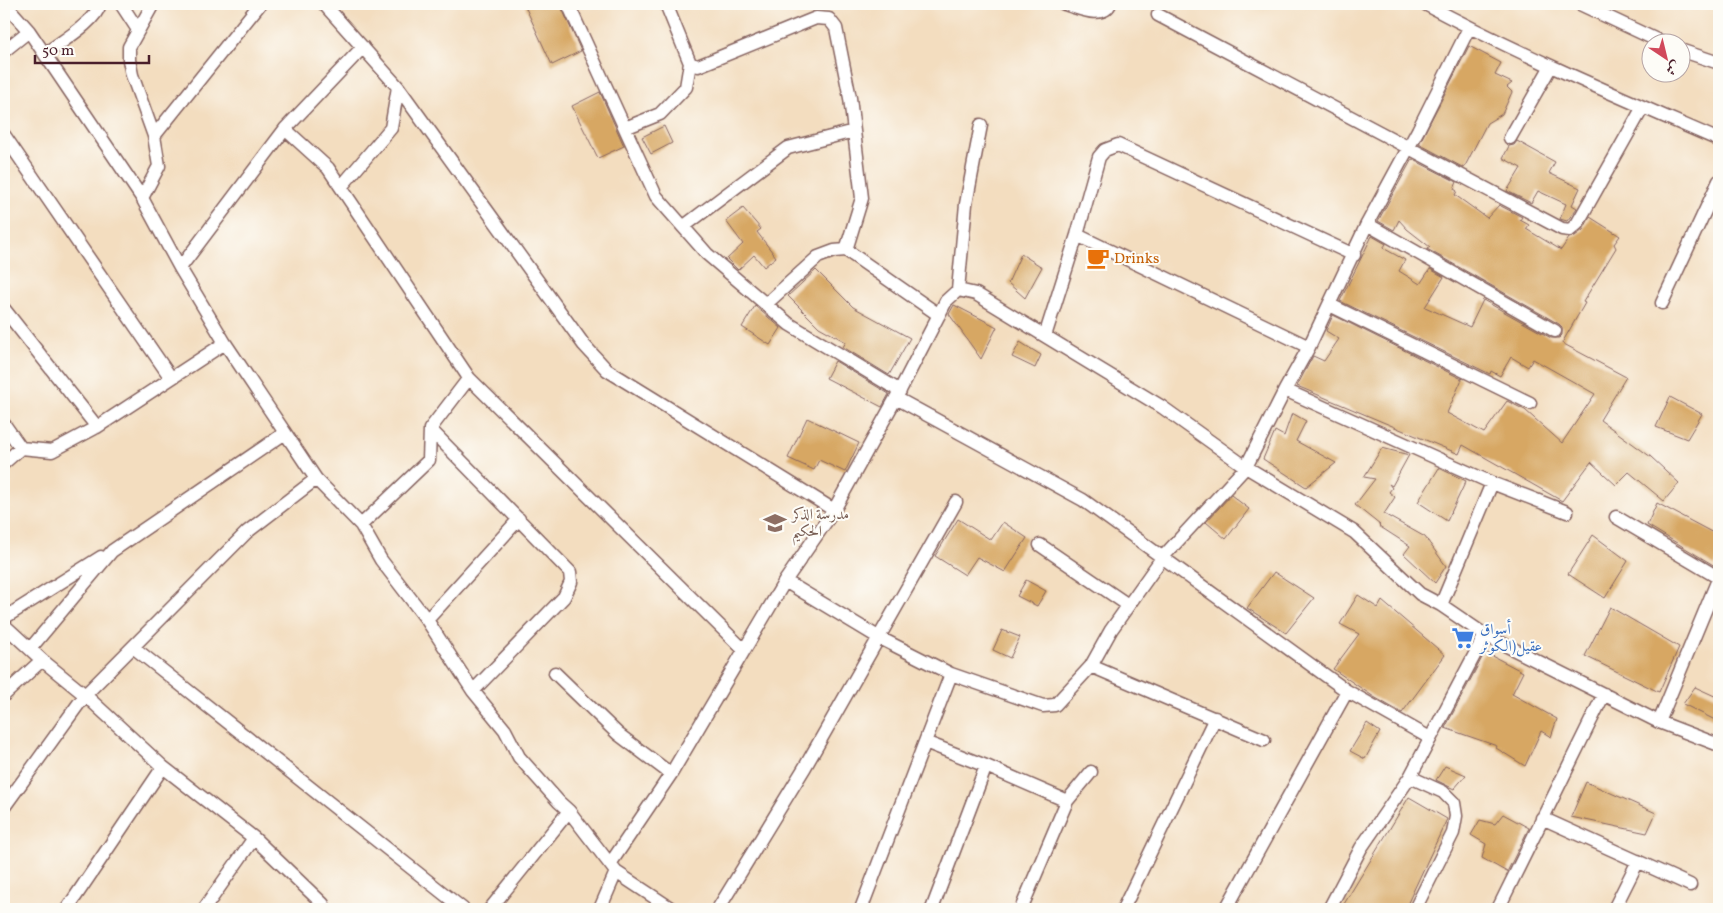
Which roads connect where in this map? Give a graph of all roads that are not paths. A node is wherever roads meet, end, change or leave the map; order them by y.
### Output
1 (6, 4) edge
2 (100, 4) edge
3 (121, 4) edge
4 (153, 4) edge
5 (260, 4) edge
6 (324, 4) edge
7 (568, 4) edge
8 (666, 4) edge
9 (1064, 4) edge
10 (1110, 4) edge
11 (1424, 4) edge
12 (1580, 4) edge
13 (1158, 15) dead end
14 (1469, 28) junction
15 (29, 30) junction
16 (138, 30) junction
17 (1640, 32) edge
18 (363, 48) junction
19 (4, 51) edge
20 (1690, 53) edge
21 (45, 54) junction
22 (690, 63) junction
23 (1719, 63) edge
24 (1552, 66) junction
25 (398, 87) junction
26 (1643, 107) junction
27 (980, 126) dead end
28 (625, 128) junction
29 (285, 129) junction
30 (854, 132) junction
31 (4, 135) edge
32 (154, 136) junction
33 (1510, 138) dead end
34 (1719, 140) edge
35 (1408, 148) junction
36 (1719, 181) edge
37 (341, 187) junction
38 (142, 198) junction
39 (1367, 224) junction
40 (683, 227) junction
41 (1077, 236) junction
42 (846, 250) junction
43 (1354, 255) junction
44 (180, 268) junction
45 (958, 290) junction
46 (1662, 303) dead end
47 (766, 304) junction
48 (1330, 305) junction
49 (4, 308) edge
50 (938, 315) junction
51 (1555, 331) dead end
52 (1045, 336) junction
53 (225, 343) junction
54 (1309, 347) junction
55 (171, 378) junction
56 (469, 378) junction
57 (1285, 390) junction
58 (898, 395) junction
59 (1530, 403) dead end
60 (4, 424) edge
61 (97, 427) junction
62 (430, 429) junction
63 (285, 433) junction
64 (21, 448) junction
65 (4, 463) edge
66 (1246, 467) junction
67 (316, 479) junction
68 (1492, 483) junction
69 (956, 502) dead end
70 (834, 510) junction
71 (1567, 512) dead end
72 (1616, 517) dead end
73 (518, 519) junction
74 (361, 526) junction
75 (1040, 545) dead end
76 (112, 551) junction
77 (1162, 558) junction
78 (1719, 578) edge
79 (786, 581) junction
80 (1441, 605) junction
81 (1128, 606) junction
82 (4, 618) edge
83 (427, 620) junction
84 (4, 625) edge
85 (1485, 635) junction
86 (878, 637) junction
87 (133, 647) junction
88 (30, 649) junction
89 (744, 650) junction
90 (42, 660) junction
91 (1091, 666) junction
92 (555, 673) dead end
93 (951, 674) junction
94 (473, 691) junction
95 (1347, 691) junction
96 (1604, 694) junction
97 (4, 695) edge
98 (85, 695) junction
99 (1214, 718) junction
100 (1659, 722) junction
101 (1430, 738) junction
102 (1264, 740) dead end
103 (925, 742) junction
104 (1719, 745) edge
105 (986, 766) junction
106 (163, 767) junction
107 (1091, 772) dead end
108 (671, 774) junction
109 (1410, 777) junction
110 (1067, 801) junction
111 (4, 807) edge
112 (568, 811) junction
113 (1542, 818) junction
114 (254, 838) junction
115 (1638, 861) junction
116 (613, 868) junction
117 (1690, 886) dead end
118 (325, 908) edge
119 (67, 909) edge
120 (204, 909) edge
121 (463, 909) edge
122 (490, 909) edge
123 (600, 909) edge
124 (672, 909) edge
125 (718, 909) edge
126 (861, 909) edge
127 (932, 909) edge
128 (1021, 909) edge
129 (1123, 909) edge
130 (1226, 909) edge
131 (1329, 909) edge
132 (1415, 909) edge
133 (1498, 909) edge
134 (1614, 909) edge

1 - 15 street
2 - 21 street
3 - 16 street
4 - 16 street
5 - 32 street
6 - 18 street
7 - 28 street
8 - 22 street
9 - 10 street
11 - 14 street
12 - 17 street
13 - 35 street
14 - 24 street
14 - 35 street
15 - 19 street
15 - 21 street
16 - 32 street
18 - 25 street
18 - 29 street
20 - 23 street
21 - 38 street
22 - 28 street
22 - 30 street
24 - 26 street
24 - 33 street
25 - 37 street
25 - 70 street
26 - 34 street
26 - 35 street
27 - 45 street
28 - 40 street
29 - 37 street
29 - 44 street
30 - 40 street
30 - 42 street
31 - 55 street
32 - 38 street
35 - 39 street
36 - 46 street
37 - 56 street
38 - 44 street
39 - 43 street
39 - 51 street
40 - 47 street
41 - 43 street
41 - 52 street
41 - 54 street
42 - 47 street
42 - 50 street
43 - 48 street
44 - 53 street
45 - 50 street
45 - 52 street
47 - 58 street
48 - 54 street
48 - 59 street
49 - 61 street
50 - 58 street
52 - 66 street
53 - 55 street
53 - 63 street
54 - 57 street
55 - 61 street
56 - 62 street
56 - 89 street
57 - 66 street
57 - 68 street
58 - 70 street
58 - 77 street
60 - 64 street
61 - 64 street
62 - 73 street
62 - 74 street
63 - 67 street
63 - 76 street
64 - 65 street
66 - 77 street
66 - 80 street
67 - 74 street
67 - 87 street
68 - 71 street
68 - 80 street
69 - 86 street
70 - 79 street
72 - 78 street
73 - 83 street
73 - 94 street
74 - 83 street
75 - 81 street
76 - 82 street
76 - 88 street
77 - 81 street
77 - 95 street
78 - 100 street
79 - 86 street
79 - 89 street
80 - 85 street
81 - 91 street
83 - 94 street
84 - 88 street
85 - 96 street
85 - 101 street
86 - 93 street
86 - 125 street
87 - 98 street
87 - 121 street
88 - 90 street
89 - 108 street
90 - 97 street
90 - 98 street
91 - 93 street
91 - 99 street
92 - 108 street
93 - 103 street
94 - 112 street
95 - 101 street
95 - 130 street
96 - 100 street
96 - 113 street
98 - 106 street
98 - 111 street
99 - 102 street
99 - 129 street
100 - 104 street
101 - 109 street
103 - 105 street
103 - 126 street
105 - 110 street
105 - 127 street
106 - 114 street
106 - 119 street
107 - 110 street
108 - 116 street
109 - 131 street
109 - 132 street
110 - 128 street
112 - 116 street
112 - 122 street
113 - 115 street
113 - 133 street
114 - 118 street
114 - 120 street
115 - 117 street
115 - 134 street
116 - 123 street
116 - 124 street

